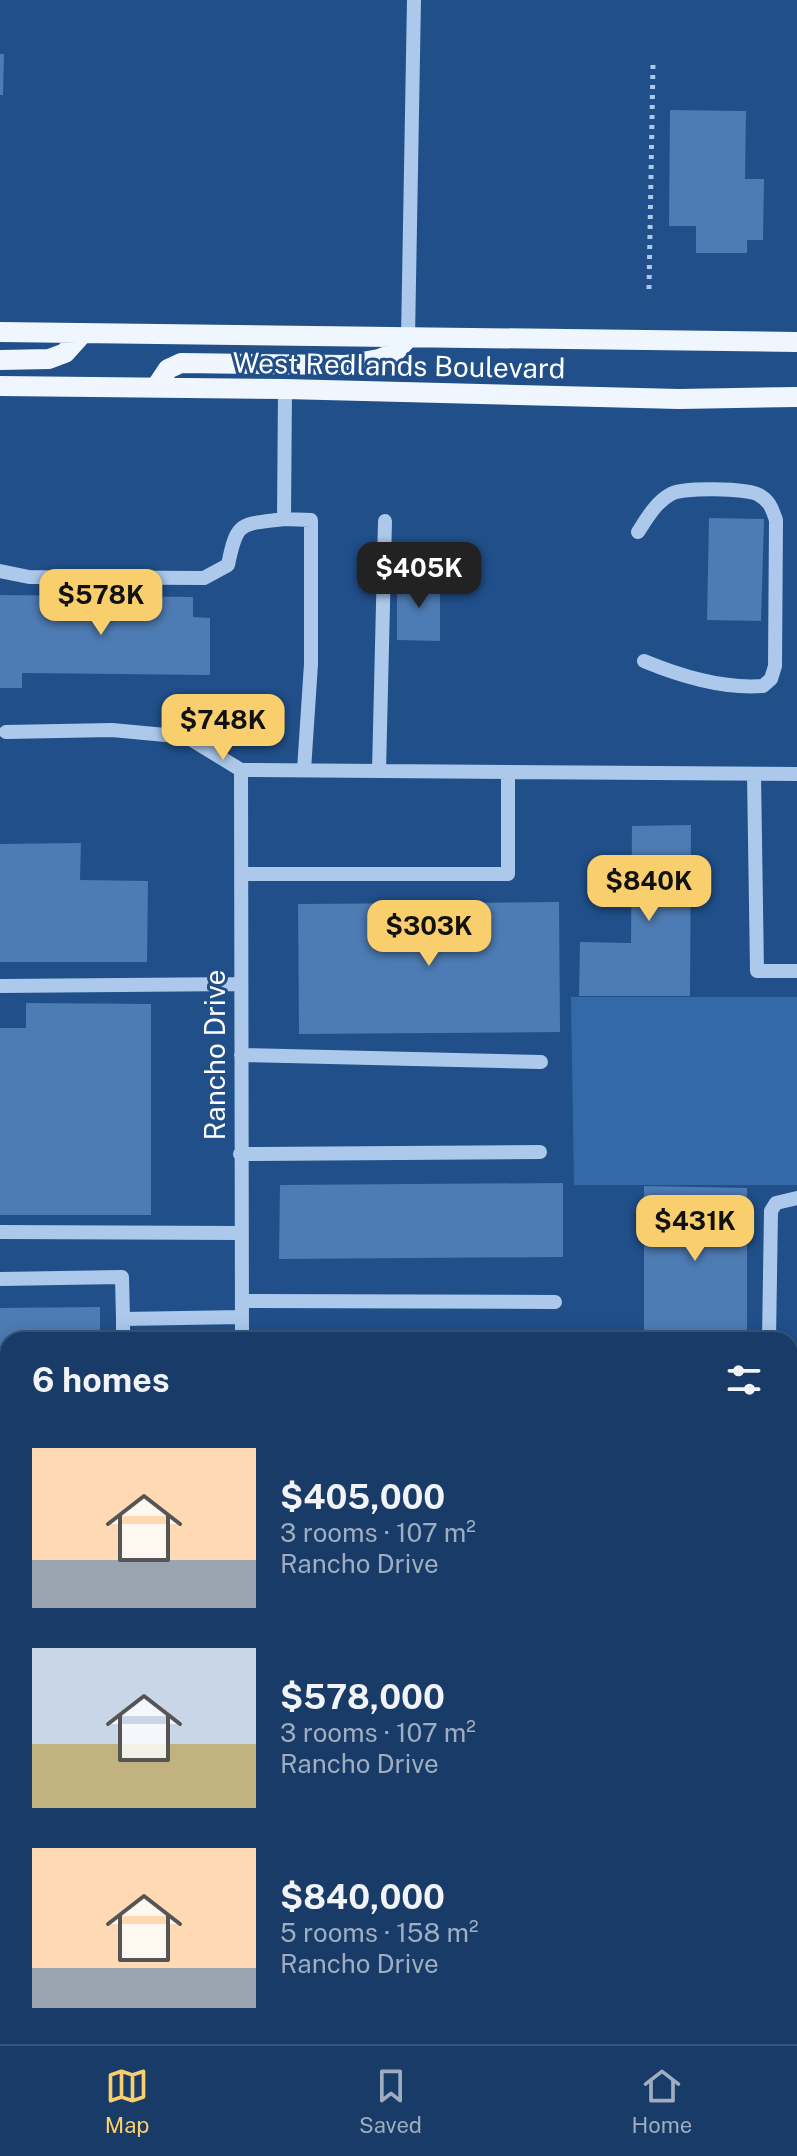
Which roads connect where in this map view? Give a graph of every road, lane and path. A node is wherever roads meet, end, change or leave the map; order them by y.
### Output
1 (414, 0) edge
2 (653, 64) dead end
3 (649, 289) dead end
4 (0, 332) edge
5 (83, 333) junction
6 (408, 338) junction
7 (797, 342) edge
8 (0, 360) edge
9 (0, 386) edge
10 (156, 387) junction
11 (285, 389) junction
12 (797, 397) edge
13 (284, 519) junction
14 (385, 521) dead end
15 (638, 532) dead end
16 (0, 571) edge
17 (644, 661) dead end
18 (6, 732) dead end
19 (241, 770) junction
20 (304, 770) junction
21 (379, 771) junction
22 (508, 772) junction
23 (754, 774) junction
24 (797, 774) edge
25 (241, 874) junction
26 (797, 971) edge
27 (241, 984) junction
28 (0, 986) edge
29 (241, 1055) junction
30 (541, 1062) dead end
31 (540, 1152) dead end
32 (240, 1154) junction
33 (797, 1198) edge
34 (0, 1232) edge
35 (240, 1233) junction
36 (0, 1279) edge
37 (555, 1302) dead end
38 (242, 1309) junction
39 (123, 1319) junction
40 (123, 1332) edge
41 (242, 1332) edge
42 (769, 1332) edge

1 - 6 street
2 - 3 path
4 - 5 main road, West Redlands Boulevard
5 - 6 main road, West Redlands Boulevard
5 - 8 main road
6 - 7 main road, West Redlands Boulevard
6 - 10 main road
9 - 10 main road, West Redlands Boulevard
10 - 11 main road, West Redlands Boulevard
11 - 12 main road, West Redlands Boulevard
11 - 13 street
13 - 16 street
13 - 20 street
14 - 21 street
15 - 17 street
18 - 19 street
19 - 20 street
19 - 25 street, Rancho Drive
20 - 21 street
21 - 22 street
22 - 23 street
22 - 25 street
23 - 24 street
23 - 26 street
25 - 27 street, Rancho Drive
27 - 28 street
27 - 29 street, Rancho Drive
29 - 30 street
29 - 32 street, Rancho Drive
31 - 32 street
32 - 35 street, Rancho Drive
33 - 42 street
34 - 35 street
35 - 38 street, Rancho Drive
36 - 39 street
37 - 38 street
38 - 39 street
38 - 41 street, Rancho Drive
39 - 40 street

